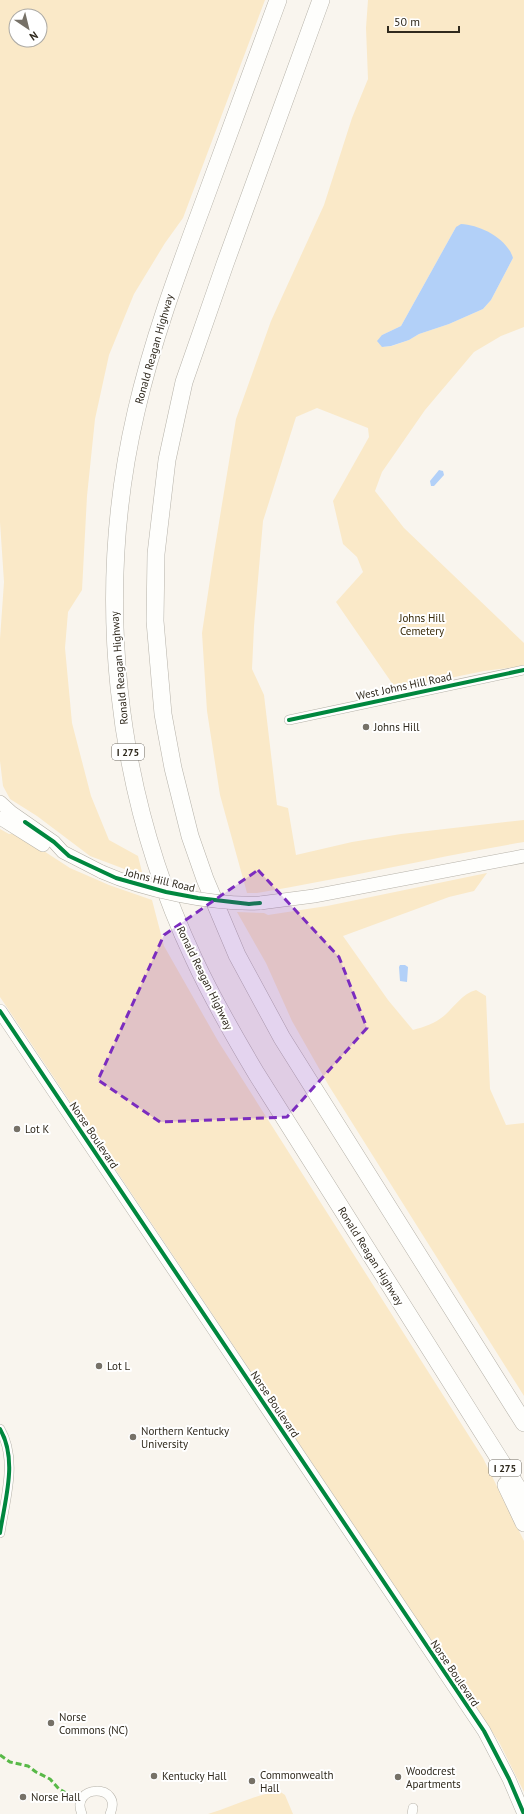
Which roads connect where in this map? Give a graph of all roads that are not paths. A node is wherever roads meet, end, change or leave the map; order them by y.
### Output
1 (278, 0) edge
2 (321, 0) edge
3 (524, 670) edge
4 (289, 720) dead end
5 (0, 802) edge
6 (0, 818) edge
7 (63, 852) junction
8 (524, 856) edge
9 (0, 1011) edge
10 (524, 1423) edge
11 (0, 1429) edge
12 (486, 1437) junction
13 (524, 1498) edge
14 (524, 1523) edge
15 (0, 1533) edge
16 (82, 1814) edge
17 (110, 1814) edge
18 (524, 1814) edge

1 - 12 highway, Ronald Reagan Highway / I 275
2 - 10 highway
3 - 4 street, West Johns Hill Road
5 - 7 street, Johns Hill Road
6 - 7 street, Johns Hill Road
7 - 8 street, Johns Hill Road, bridge
9 - 18 street, Norse Boulevard
11 - 15 street
12 - 13 highway, Ronald Reagan Highway / I 275
12 - 14 highway
16 - 17 street

